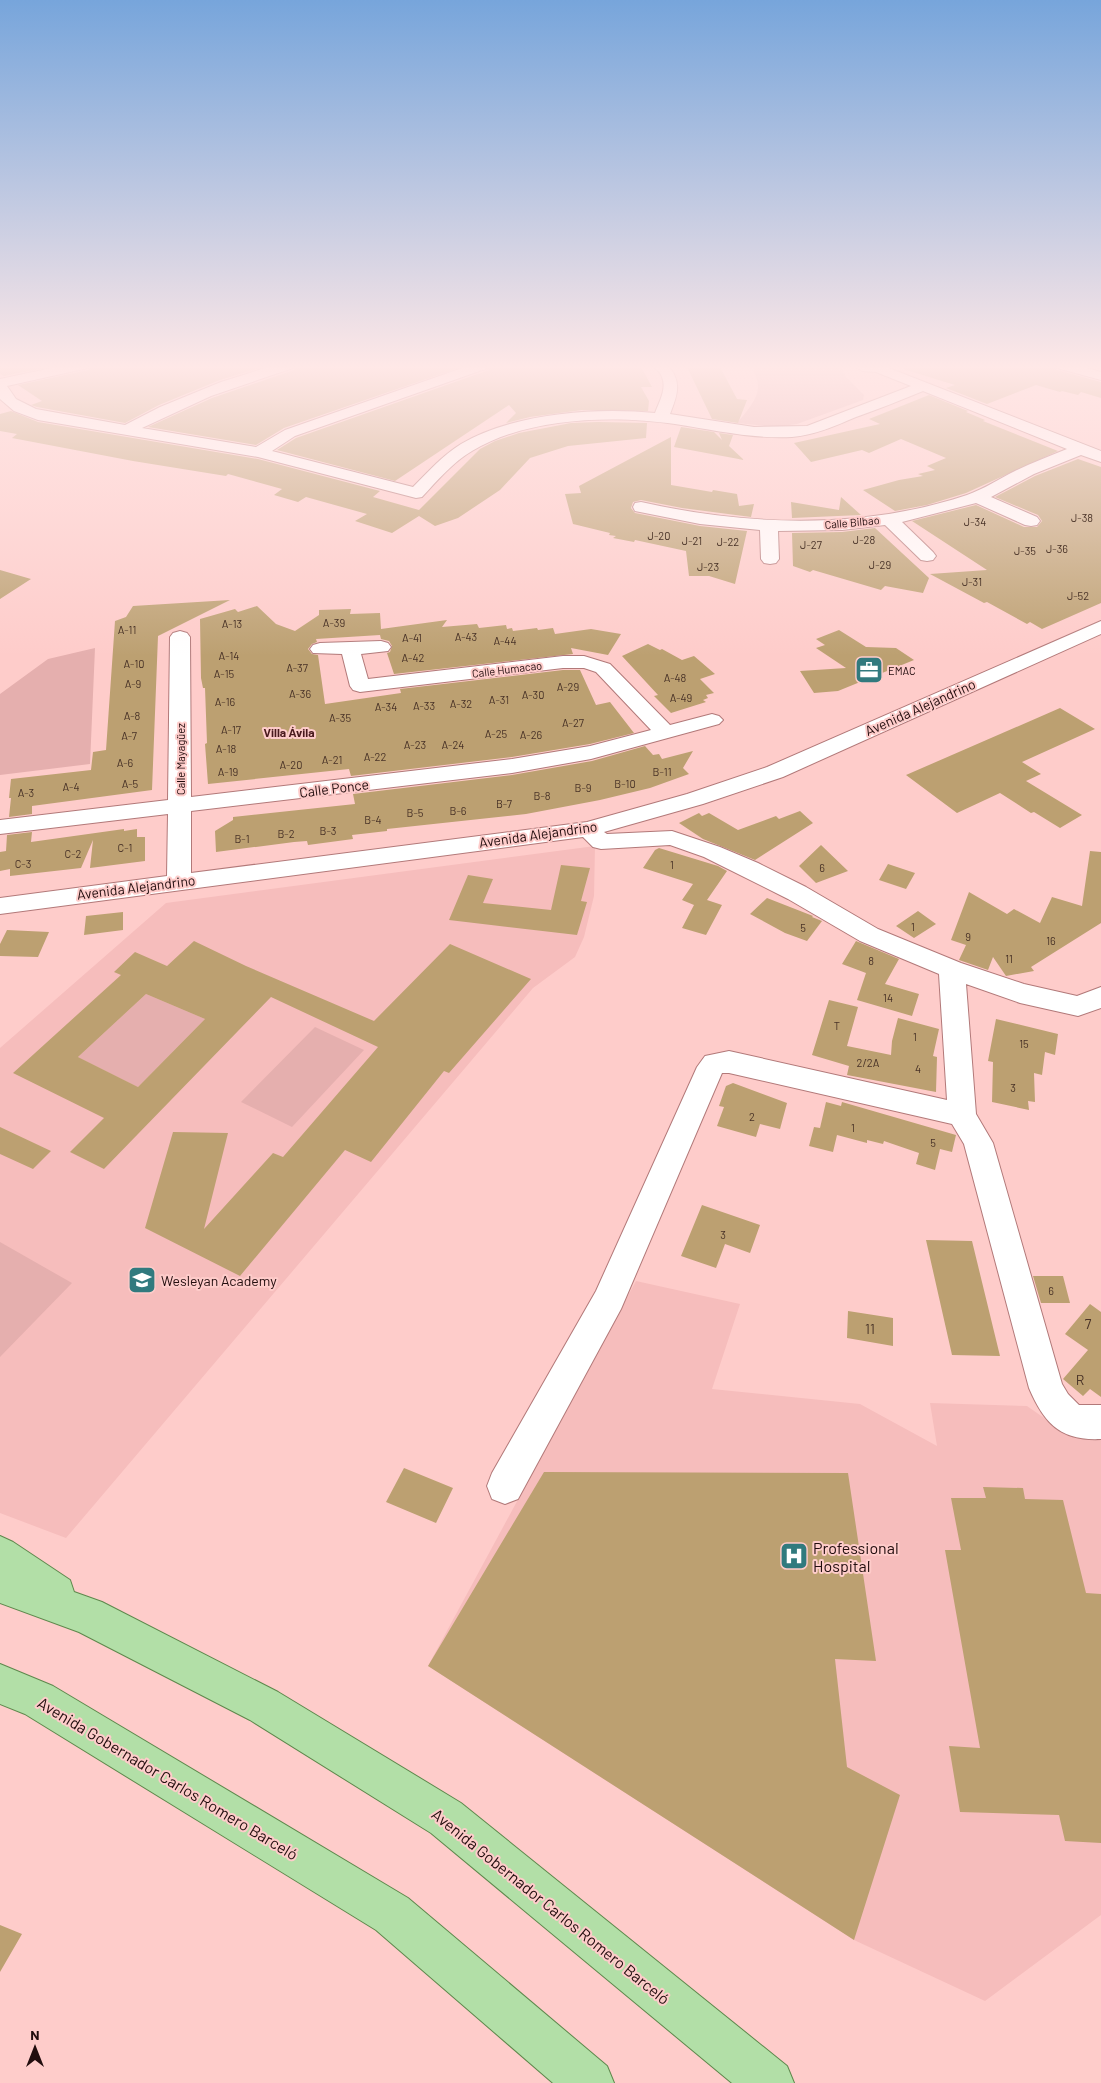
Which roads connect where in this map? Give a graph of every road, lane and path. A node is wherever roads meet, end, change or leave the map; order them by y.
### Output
1 (299, 462) edge
2 (448, 462) edge
3 (1049, 462) edge
4 (976, 497) junction
5 (641, 507) dead end
6 (889, 519) junction
7 (1031, 521) dead end
8 (769, 526) junction
9 (927, 556) dead end
10 (770, 559) dead end
11 (1101, 628) edge
12 (181, 637) dead end
13 (381, 647) dead end
14 (350, 648) junction
15 (320, 649) dead end
16 (712, 720) dead end
17 (666, 733) junction
18 (180, 806) junction
19 (0, 827) edge
20 (588, 829) junction
21 (180, 882) junction
22 (0, 906) edge
23 (952, 969) junction
24 (1090, 1002) edge
25 (1101, 1021) edge
26 (962, 1115) junction
27 (1101, 1422) edge
28 (504, 1486) dead end
29 (0, 1555) edge
30 (0, 1584) edge
31 (88, 1616) junction
32 (0, 1684) edge
33 (590, 2083) edge
34 (770, 2083) edge

1 - 2 street
3 - 4 street, Calle Bilbao
4 - 6 street, Calle Bilbao
4 - 7 street
5 - 8 street, Calle Bilbao
6 - 8 street, Calle Bilbao
6 - 9 street
8 - 10 street
11 - 20 street, Avenida Alejandrino
12 - 18 street, Calle Mayagüez
13 - 14 street
14 - 15 street
14 - 17 street, Calle Humacao
16 - 17 street, Calle Ponce
17 - 18 street, Calle Ponce
18 - 19 street, Calle Ponce
18 - 21 street, Calle Mayagüez
20 - 21 street, Avenida Alejandrino
20 - 23 street
21 - 22 street, Avenida Alejandrino
23 - 24 street
23 - 26 street
24 - 25 street
26 - 27 street
26 - 28 street
29 - 31 main road
30 - 31 main road, Avenida Gobernador Carlos Romero Barceló
31 - 34 main road, Avenida Gobernador Carlos Romero Barceló
32 - 33 main road, Avenida Gobernador Carlos Romero Barceló

